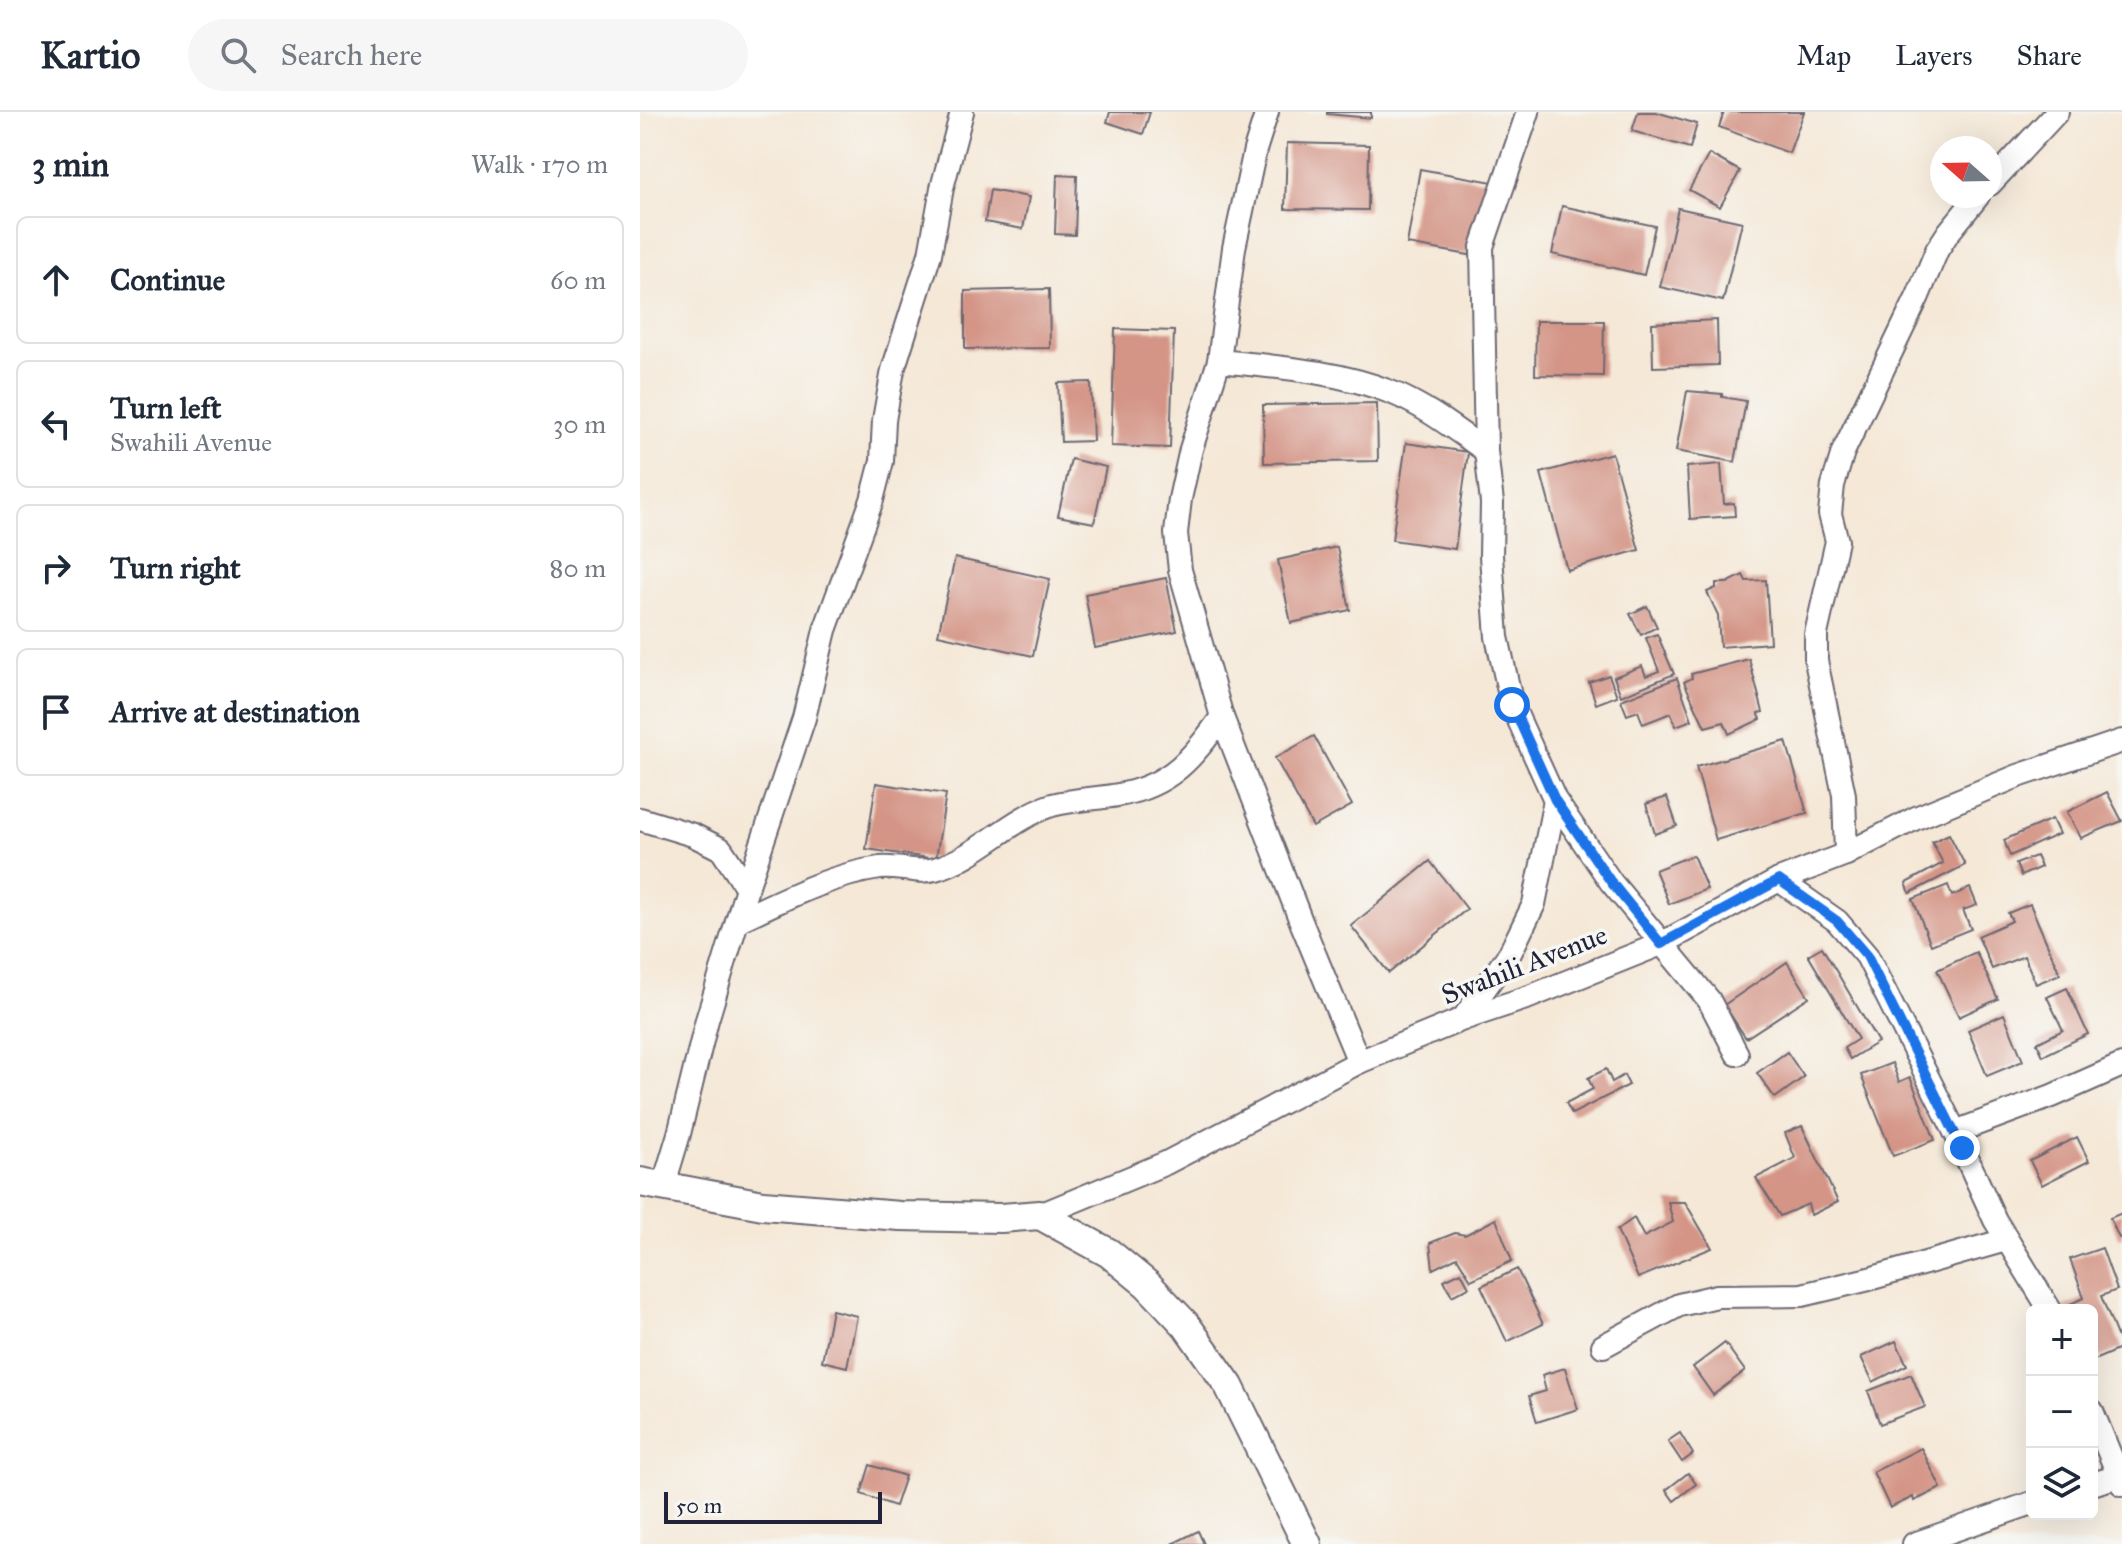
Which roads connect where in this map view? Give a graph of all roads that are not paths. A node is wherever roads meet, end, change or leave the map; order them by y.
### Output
1 (962, 112) edge
2 (1267, 112) edge
3 (1528, 112) edge
4 (2057, 112) edge
5 (2002, 171) edge
6 (1966, 208) edge
7 (1219, 361) junction
8 (1486, 451) junction
9 (1222, 717) junction
10 (2122, 741) edge
11 (1555, 800) junction
12 (640, 819) edge
13 (1846, 854) junction
14 (1779, 880) junction
15 (747, 888) junction
16 (737, 921) junction
17 (1661, 944) junction
18 (1463, 1019) junction
19 (1737, 1054) dead end
20 (1359, 1062) junction
21 (2122, 1065) edge
22 (1955, 1132) junction
23 (651, 1184) edge
24 (1040, 1215) junction
25 (2006, 1240) junction
26 (2046, 1304) edge
27 (1603, 1346) dead end
28 (2098, 1426) edge
29 (2120, 1480) edge
30 (2098, 1483) edge
31 (2026, 1505) edge
32 (1307, 1544) edge
33 (1914, 1544) edge

1 - 15 street
2 - 7 street
3 - 8 street
4 - 5 street
6 - 13 street
7 - 8 street
7 - 9 street
8 - 11 street
9 - 16 street
9 - 20 street
10 - 13 street, Swahili Avenue
11 - 17 street
11 - 18 street
12 - 15 street
13 - 14 street, Swahili Avenue
14 - 17 street, Swahili Avenue
14 - 22 street
15 - 16 street
16 - 23 street
17 - 18 street, Swahili Avenue
17 - 19 street
18 - 20 street, Swahili Avenue
20 - 24 street, Swahili Avenue
21 - 22 street
22 - 25 street
23 - 24 street
24 - 32 street
25 - 26 street
25 - 27 street
28 - 29 street
29 - 30 street
31 - 33 street

